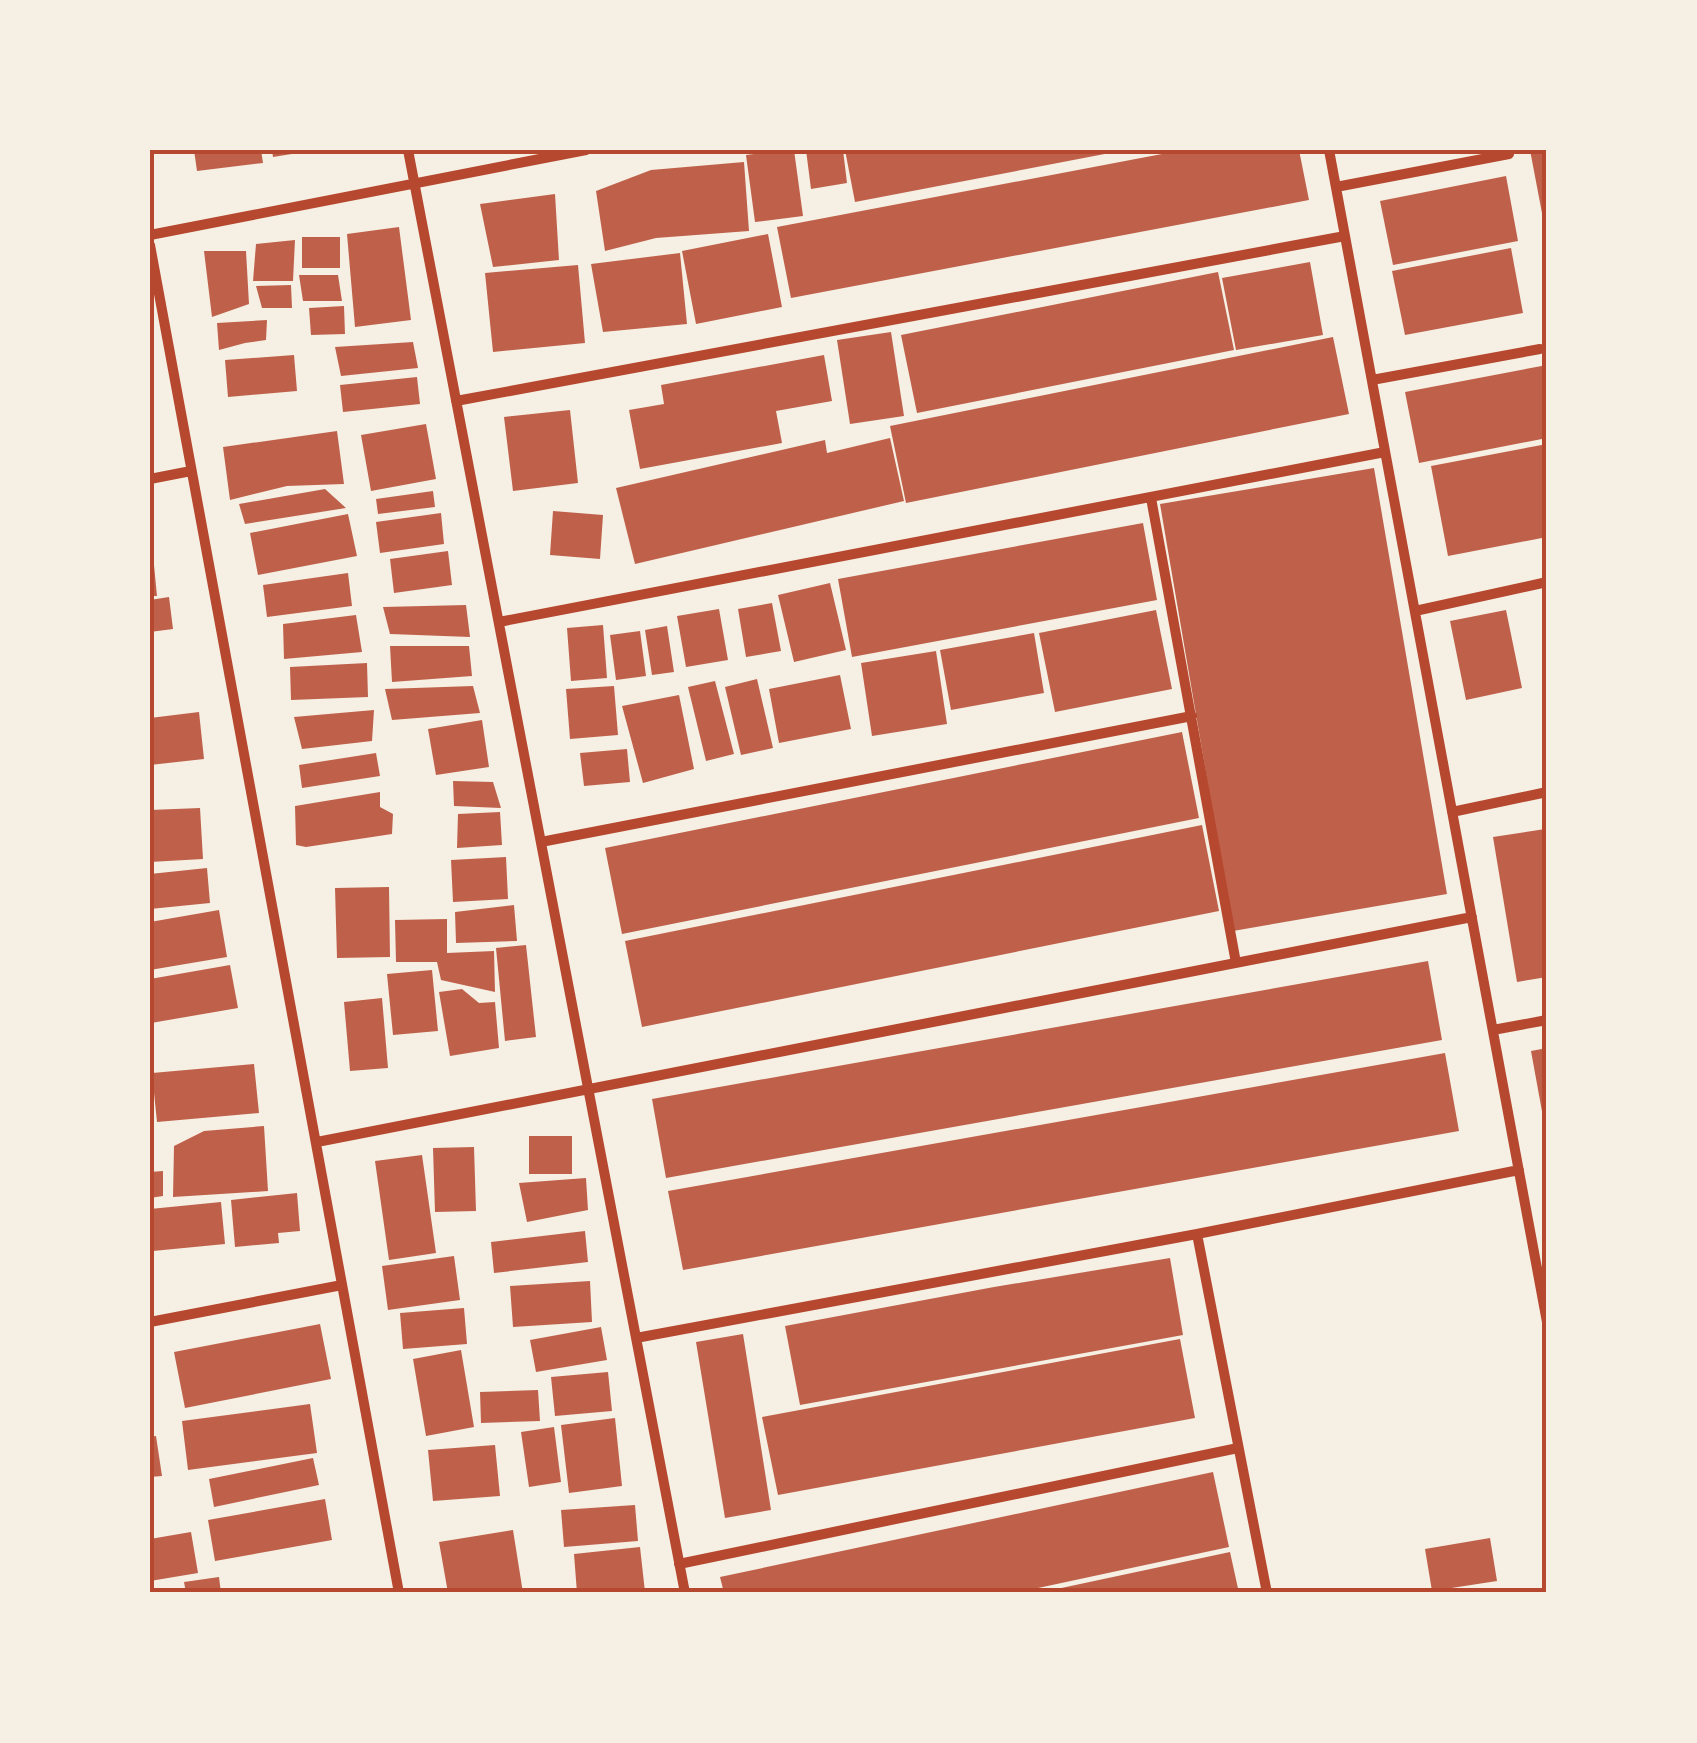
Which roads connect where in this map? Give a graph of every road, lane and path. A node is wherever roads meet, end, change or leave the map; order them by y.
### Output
1 (408, 150) edge
2 (586, 150) edge
3 (1329, 150) edge
4 (552, 153) edge
5 (1510, 154) dead end
6 (414, 183) junction
7 (1336, 187) junction
8 (150, 236) edge
9 (1345, 236) junction
10 (150, 245) edge
11 (1540, 349) dead end
12 (1372, 380) junction
13 (456, 401) junction
14 (1385, 452) junction
15 (191, 471) junction
16 (150, 479) edge
17 (1151, 498) junction
18 (1547, 582) edge
19 (1414, 611) junction
20 (499, 622) junction
21 (1192, 716) junction
22 (1547, 792) edge
23 (1452, 812) junction
24 (541, 842) junction
25 (1472, 917) junction
26 (1236, 963) junction
27 (1547, 1020) edge
28 (1493, 1030) junction
29 (588, 1088) junction
30 (317, 1142) junction
31 (1519, 1170) junction
32 (1197, 1234) junction
33 (1547, 1244) edge
34 (1533, 1247) junction
35 (342, 1286) junction
36 (150, 1322) edge
37 (1547, 1322) edge
38 (636, 1338) junction
39 (1238, 1448) junction
40 (680, 1564) junction
41 (399, 1593) edge
42 (685, 1593) edge
43 (1266, 1593) edge

1 - 6 street
2 - 4 street
3 - 7 street
4 - 6 street
5 - 7 street
6 - 8 street
6 - 13 street
7 - 9 street
9 - 12 street
9 - 13 street
10 - 15 street
11 - 12 street
12 - 14 street
13 - 20 street
14 - 17 street
14 - 19 street
15 - 16 street
15 - 30 street
17 - 20 street
17 - 21 street
18 - 19 street
19 - 23 street
20 - 24 street
21 - 24 street
21 - 26 street
22 - 23 street
23 - 25 street
24 - 29 street
25 - 26 street
25 - 28 street
26 - 29 street
27 - 28 street
28 - 31 street
29 - 30 street
29 - 38 street
30 - 35 street
31 - 32 street
31 - 34 street
32 - 38 street
32 - 39 street
33 - 34 street
34 - 37 street
35 - 36 street
35 - 41 street
38 - 40 street
39 - 40 street
39 - 43 street
40 - 42 street

